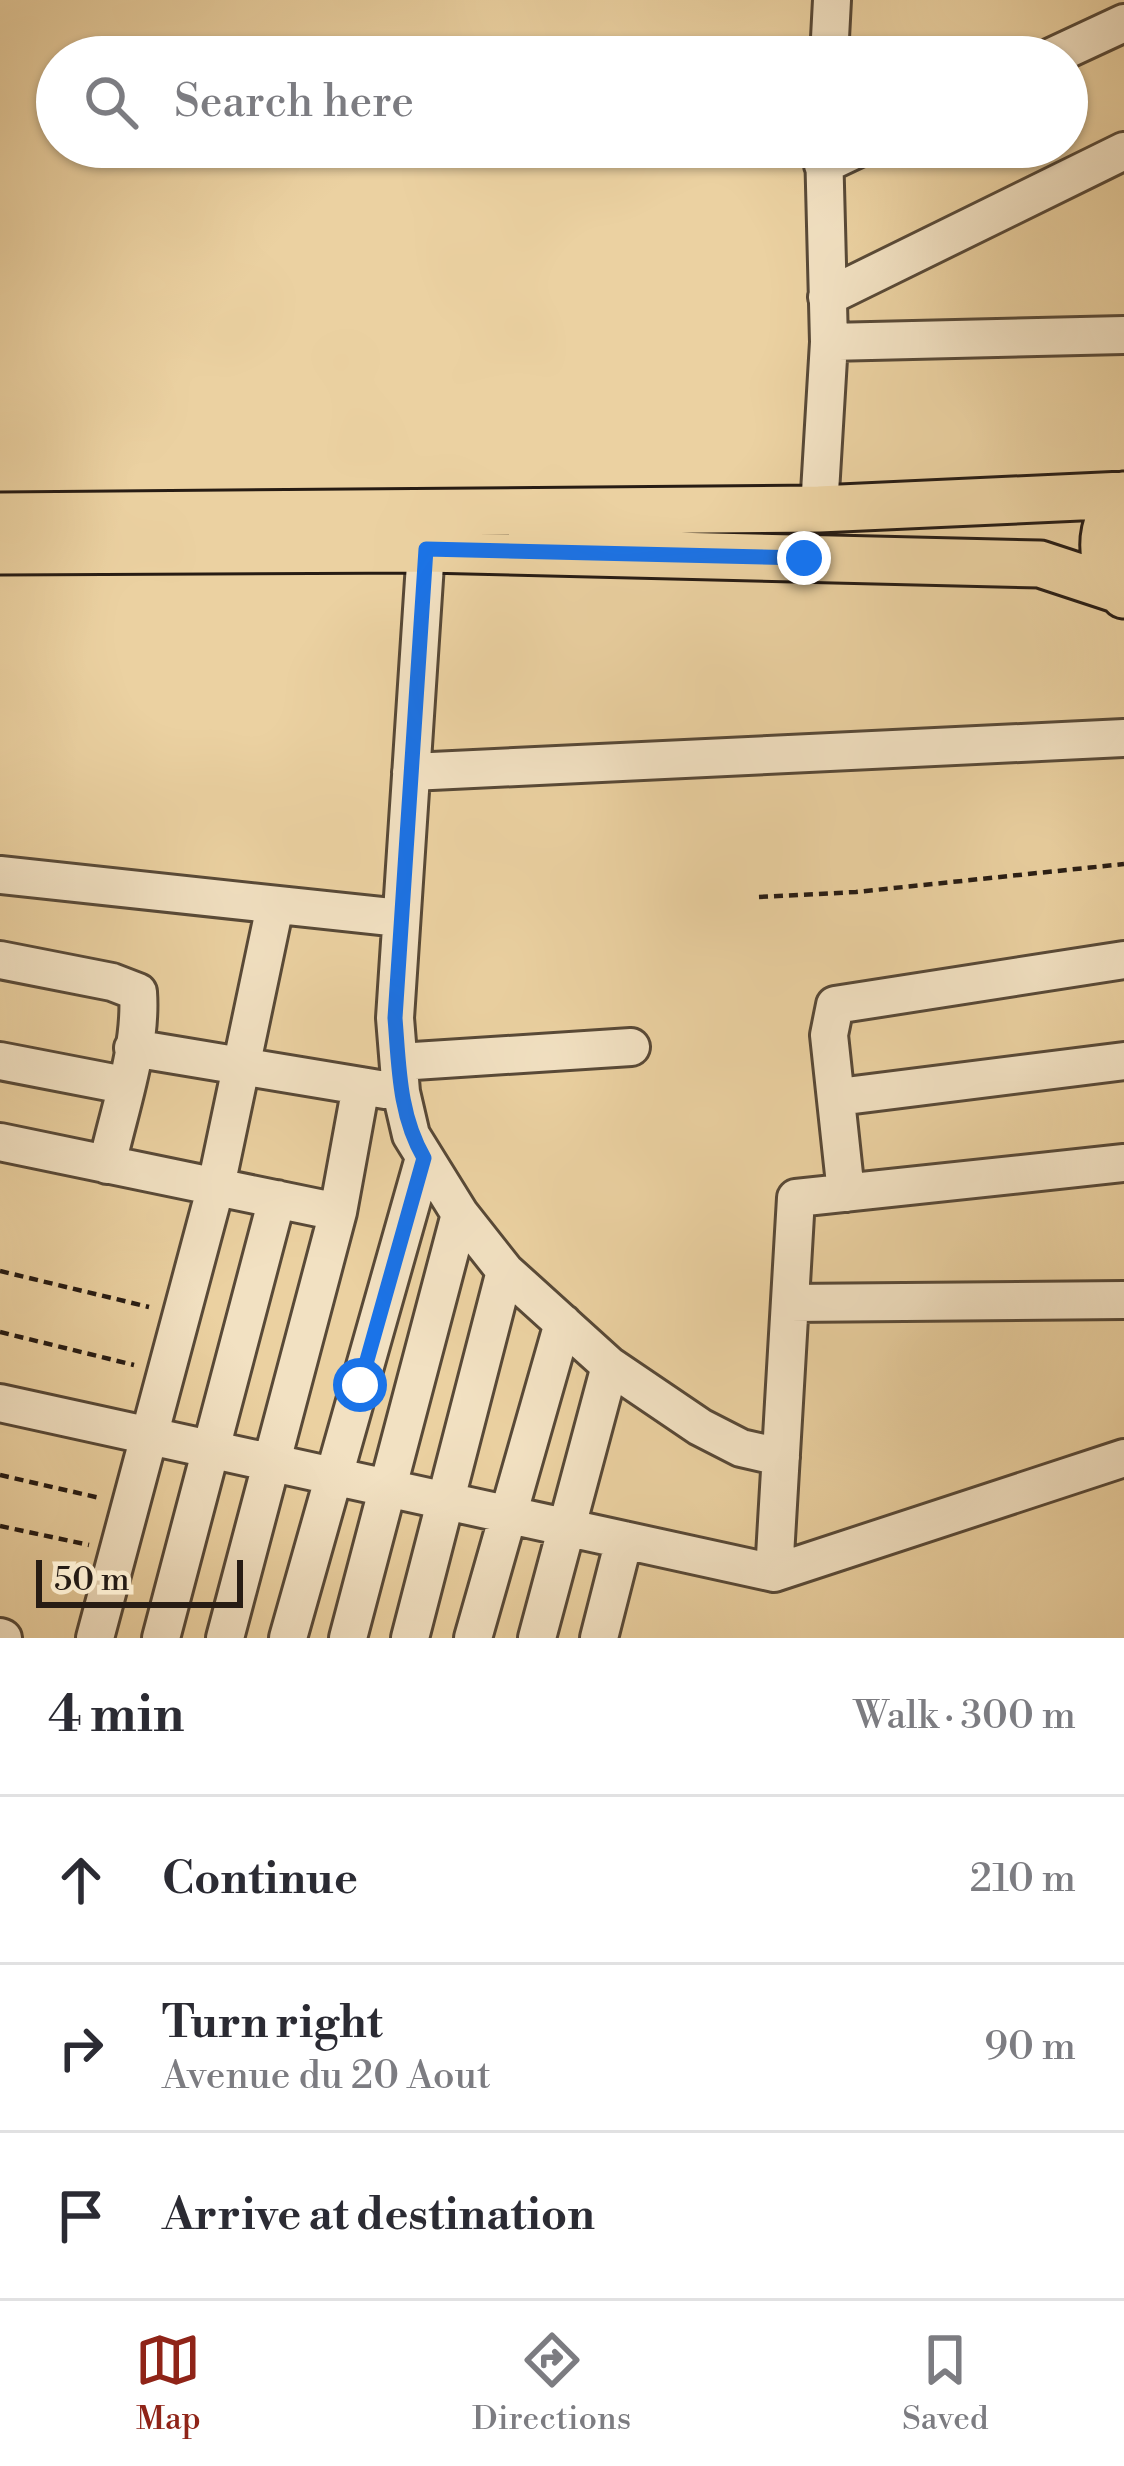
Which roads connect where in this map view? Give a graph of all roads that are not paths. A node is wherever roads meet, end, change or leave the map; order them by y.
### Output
1 (832, 0) edge
2 (1124, 23) edge
3 (830, 36) edge
4 (1088, 40) edge
5 (1124, 151) edge
6 (824, 168) edge
7 (827, 297) junction
8 (1124, 335) edge
9 (829, 342) junction
10 (1124, 495) edge
11 (818, 509) junction
12 (0, 516) edge
13 (426, 549) junction
14 (0, 551) edge
15 (1122, 592) edge
16 (1124, 738) edge
17 (411, 772) junction
18 (0, 875) edge
19 (274, 907) junction
20 (400, 918) junction
21 (0, 960) edge
22 (1124, 960) edge
23 (632, 1047) dead end
24 (133, 1048) junction
25 (0, 1061) edge
26 (1124, 1061) edge
27 (243, 1066) junction
28 (400, 1077) junction
29 (124, 1085) junction
30 (361, 1086) junction
31 (838, 1097) junction
32 (0, 1142) edge
33 (424, 1158) junction
34 (1124, 1163) edge
35 (107, 1165) junction
36 (216, 1186) junction
37 (846, 1193) junction
38 (277, 1199) junction
39 (338, 1212) junction
40 (460, 1214) junction
41 (505, 1271) junction
42 (1124, 1300) edge
43 (790, 1303) junction
44 (563, 1323) junction
45 (610, 1366) junction
46 (0, 1402) edge
47 (150, 1436) junction
48 (211, 1449) junction
49 (781, 1457) junction
50 (1124, 1458) edge
51 (272, 1462) junction
52 (334, 1476) junction
53 (387, 1488) junction
54 (446, 1500) junction
55 (508, 1515) junction
56 (566, 1528) junction
57 (624, 1540) junction
58 (774, 1573) junction
59 (95, 1638) edge
60 (161, 1638) edge
61 (225, 1638) edge
62 (288, 1638) edge
63 (348, 1638) edge
64 (410, 1638) edge
65 (473, 1638) edge
66 (537, 1638) edge
67 (599, 1638) edge

1 - 3 street
2 - 4 street
5 - 7 street
6 - 7 street
7 - 9 street
8 - 9 street
9 - 11 street
10 - 11 main road
10 - 15 main road
11 - 12 main road
13 - 14 main road
13 - 15 main road
13 - 17 street
16 - 17 street
17 - 20 street
18 - 19 street
19 - 20 street
19 - 27 street
20 - 28 street
21 - 24 street
22 - 31 street
23 - 28 street
24 - 27 street
24 - 29 street
25 - 29 street
26 - 31 street
27 - 30 street
27 - 36 street
28 - 30 street
28 - 33 street
29 - 35 street
30 - 39 street
31 - 37 street
32 - 35 street
33 - 40 street
33 - 52 street
34 - 37 street
35 - 36 street
36 - 38 street
36 - 47 street
37 - 43 street
38 - 39 street
38 - 48 street
39 - 51 street
40 - 41 street
40 - 53 street
41 - 44 street
41 - 54 street
42 - 43 street
43 - 49 street
44 - 45 street
44 - 55 street
45 - 49 street
45 - 56 street
46 - 47 street
47 - 48 street
47 - 59 street
48 - 51 street
48 - 60 street
49 - 58 street
50 - 58 street
51 - 52 street
51 - 61 street
52 - 53 street
52 - 62 street
53 - 54 street
53 - 63 street
54 - 55 street
54 - 64 street
55 - 56 street
55 - 65 street
56 - 57 street
56 - 66 street
57 - 58 street
57 - 67 street

